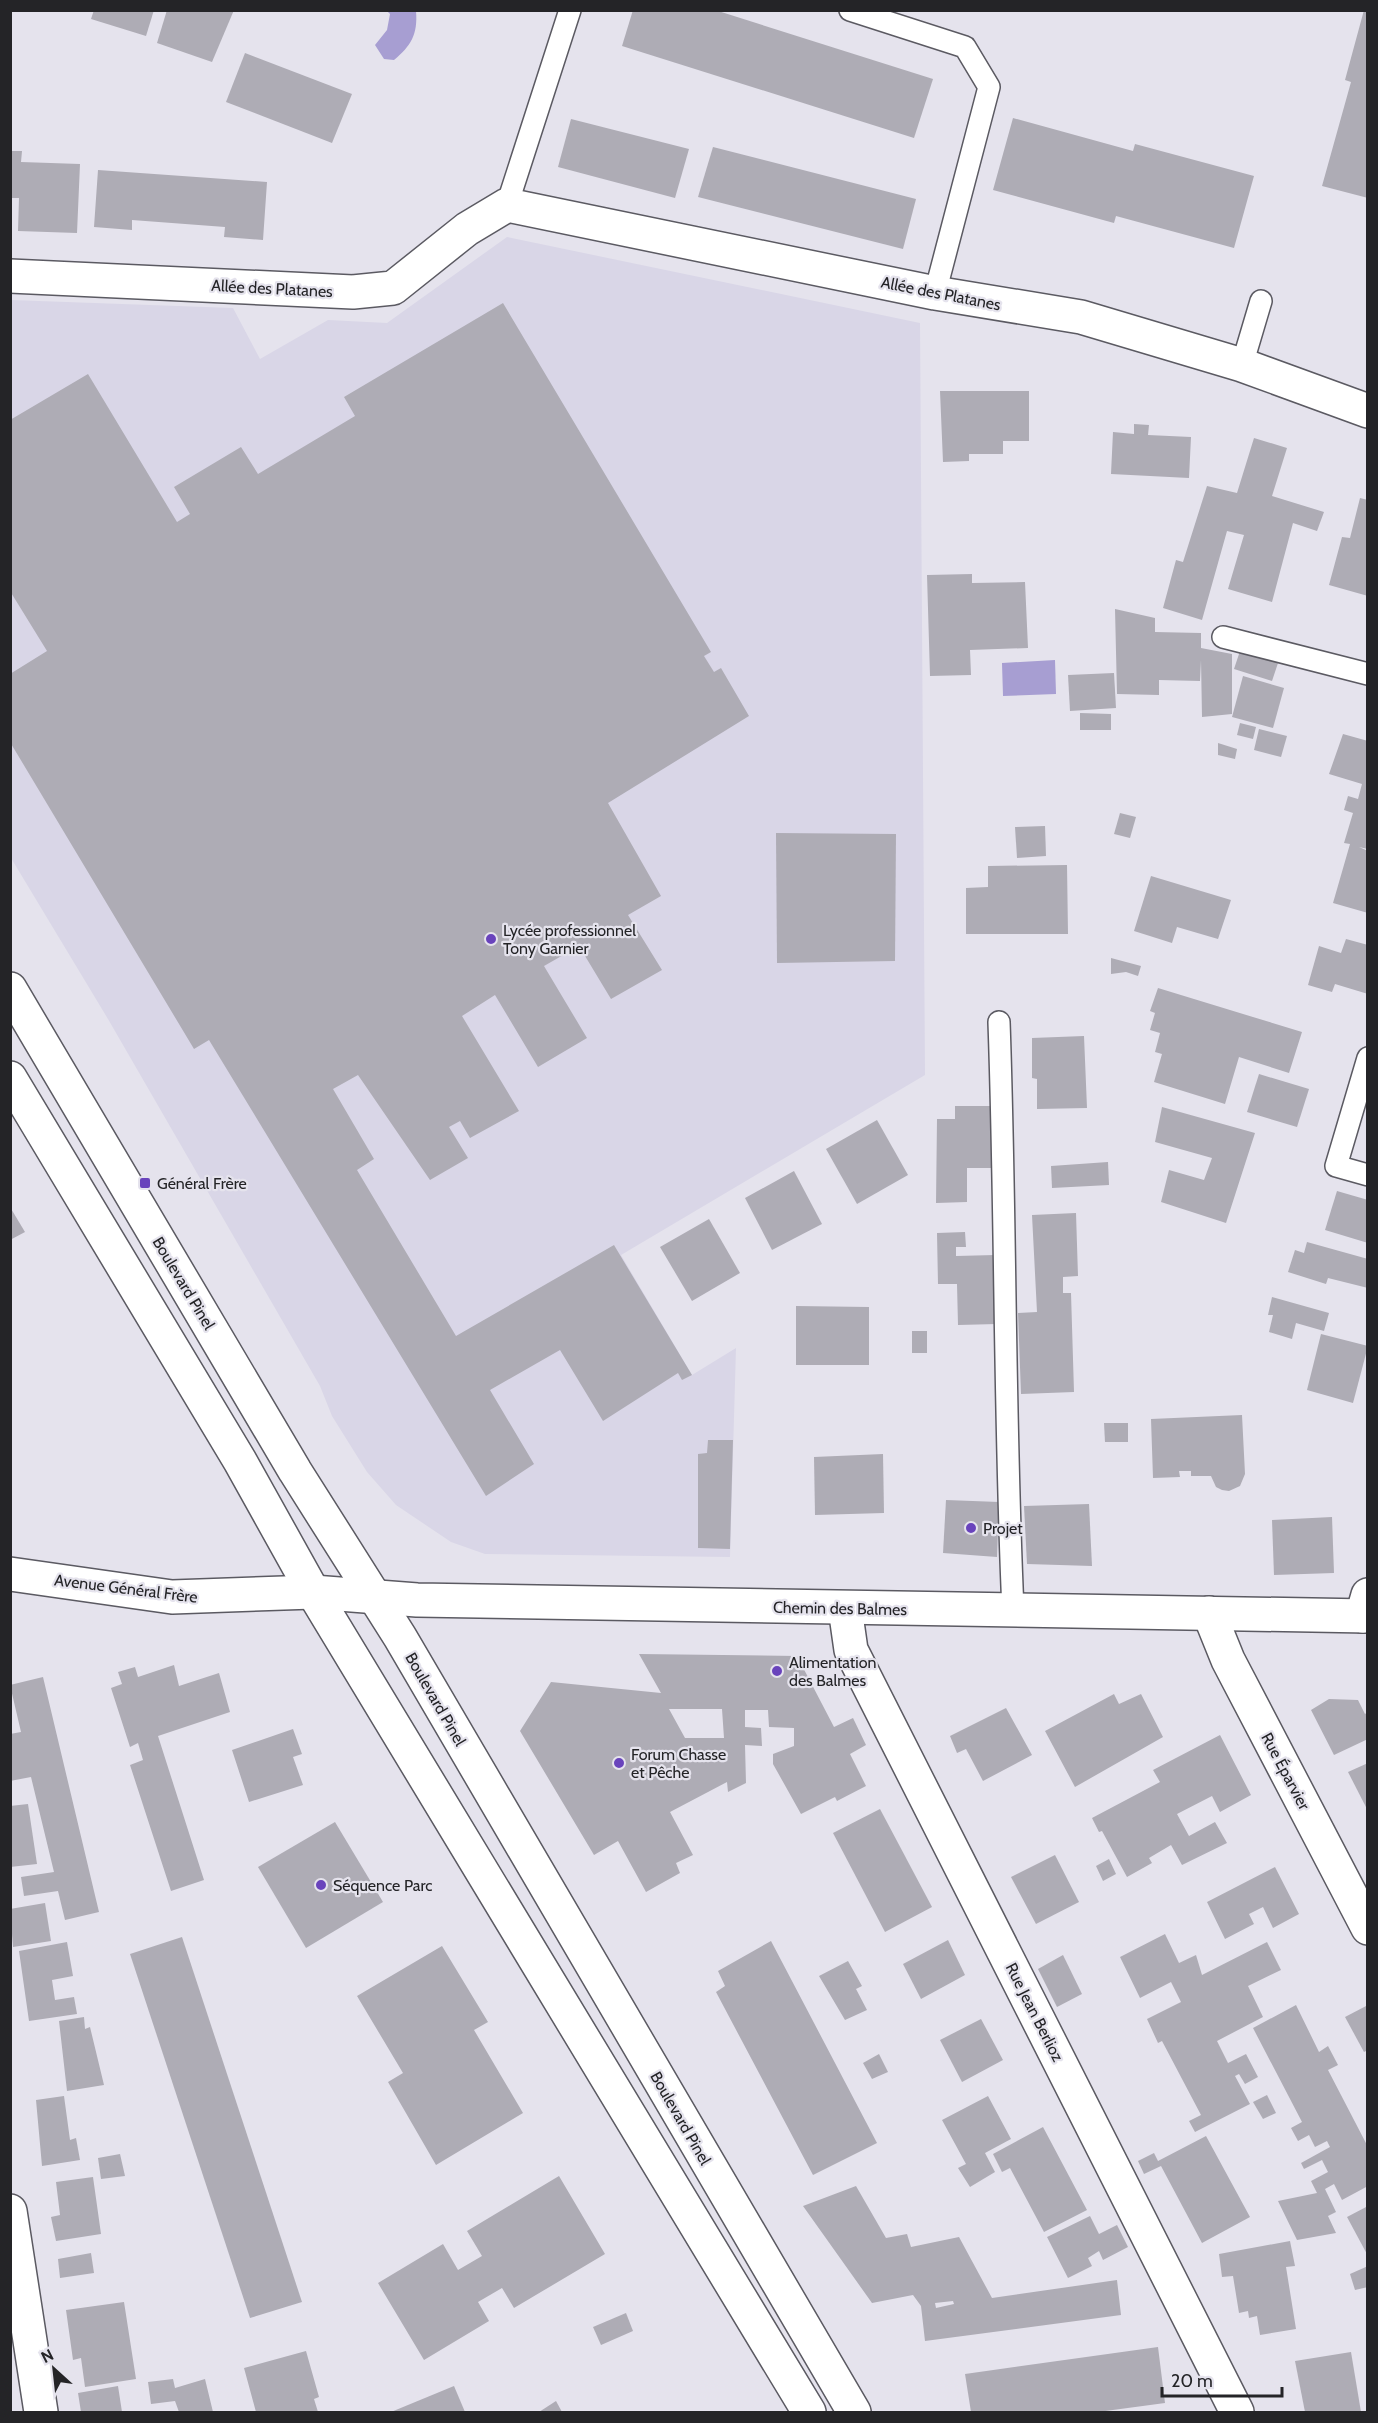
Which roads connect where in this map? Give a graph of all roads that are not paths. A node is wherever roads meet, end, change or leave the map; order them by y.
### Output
1 (570, 10) edge
2 (849, 10) edge
3 (507, 205) junction
4 (10, 276) edge
5 (935, 293) junction
6 (1261, 301) dead end
7 (1242, 365) junction
8 (1368, 411) edge
9 (1222, 637) dead end
10 (1368, 674) edge
11 (10, 989) edge
12 (999, 1022) dead end
13 (1368, 1058) edge
14 (10, 1078) edge
15 (1368, 1175) edge
16 (10, 1574) edge
17 (314, 1592) junction
18 (374, 1598) junction
19 (844, 1608) junction
20 (1366, 1609) edge
21 (1013, 1611) junction
22 (1209, 1613) junction
23 (1368, 1928) edge
24 (10, 2211) edge
25 (41, 2412) edge
26 (808, 2412) edge
27 (854, 2412) edge
28 (1237, 2412) edge

1 - 3 lane
2 - 5 lane
3 - 4 street, Allée des Platanes
3 - 5 street, Allée des Platanes
5 - 7 street, Allée des Platanes
6 - 7 lane
7 - 8 street, Allée des Platanes
9 - 10 lane
11 - 18 street, Boulevard Pinel
12 - 21 lane
13 - 15 lane
14 - 17 street
16 - 17 street, Avenue Général Frère
17 - 18 street, Chemin des Balmes
17 - 26 street
18 - 19 street, Chemin des Balmes
18 - 27 street, Boulevard Pinel
19 - 21 street, Chemin des Balmes
19 - 28 street, Rue Jean Berlioz
20 - 22 street, Chemin des Balmes
21 - 22 street, Chemin des Balmes
22 - 23 street, Rue Éparvier
24 - 25 street

